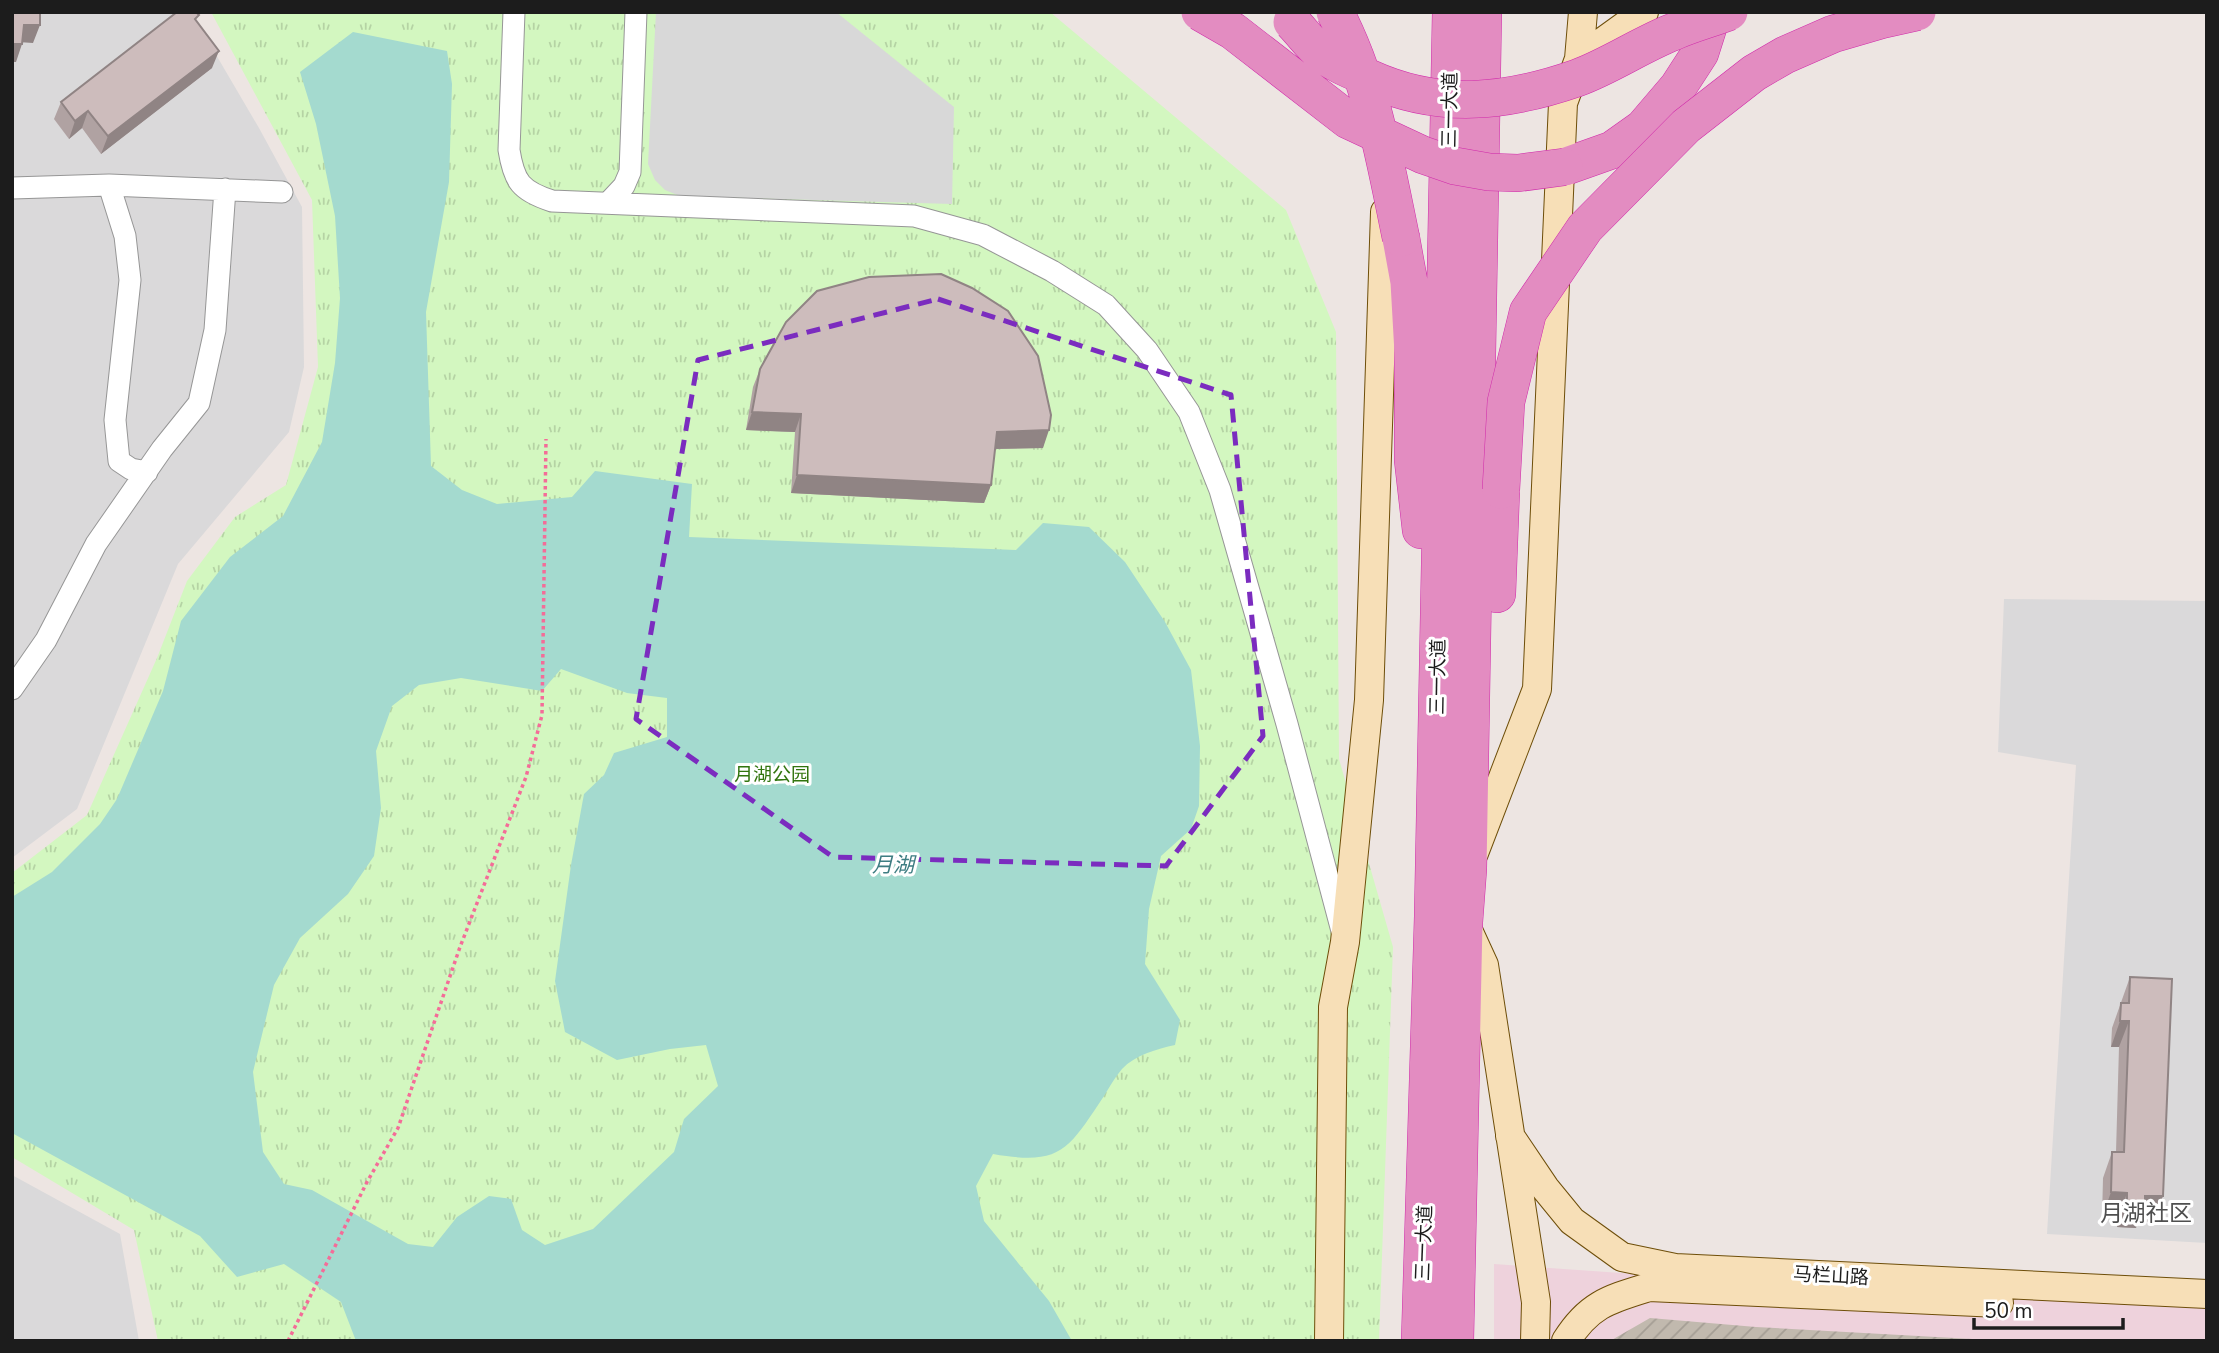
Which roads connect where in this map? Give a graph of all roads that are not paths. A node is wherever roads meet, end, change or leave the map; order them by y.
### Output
1 (514, 12) edge
2 (636, 12) edge
3 (1199, 12) edge
4 (1288, 12) edge
5 (1326, 12) edge
6 (1583, 12) edge
7 (1644, 12) edge
8 (1713, 12) edge
9 (1729, 12) edge
10 (1917, 12) edge
11 (1467, 19) edge
12 (1342, 20) edge
13 (1579, 59) junction
14 (630, 172) junction
15 (109, 185) junction
16 (12, 188) edge
17 (225, 189) junction
18 (282, 192) dead end
19 (608, 203) junction
20 (657, 205) junction
21 (148, 472) junction
22 (12, 689) edge
23 (1436, 689) junction
24 (1469, 783) junction
25 (1468, 869) junction
26 (1464, 922) junction
27 (1345, 942) junction
28 (1510, 1136) junction
29 (2207, 1294) edge
30 (2207, 1314) edge
31 (1329, 1341) edge
32 (1420, 1341) edge
33 (1455, 1341) edge
34 (1535, 1341) edge
35 (1566, 1341) edge

1 - 19 street
2 - 14 street
3 - 8 highway, bridge
4 - 9 highway, bridge
5 - 12 main road
6 - 13 main road
7 - 13 main road
10 - 24 highway, bridge
11 - 23 highway, 三一大道
11 - 24 highway, 三一大道
12 - 23 highway, bridge
12 - 27 main road
13 - 25 main road
14 - 19 street
14 - 20 street
15 - 16 street
15 - 17 street
15 - 21 street
17 - 18 street
17 - 21 street
19 - 20 street
20 - 27 street
21 - 22 street
23 - 32 highway, 三一大道
24 - 25 highway, 三一大道
25 - 26 highway, 三一大道
26 - 28 main road
26 - 33 highway, 三一大道
27 - 31 main road
28 - 29 main road, 马栏山路
28 - 34 main road
30 - 35 main road, 马栏山路

